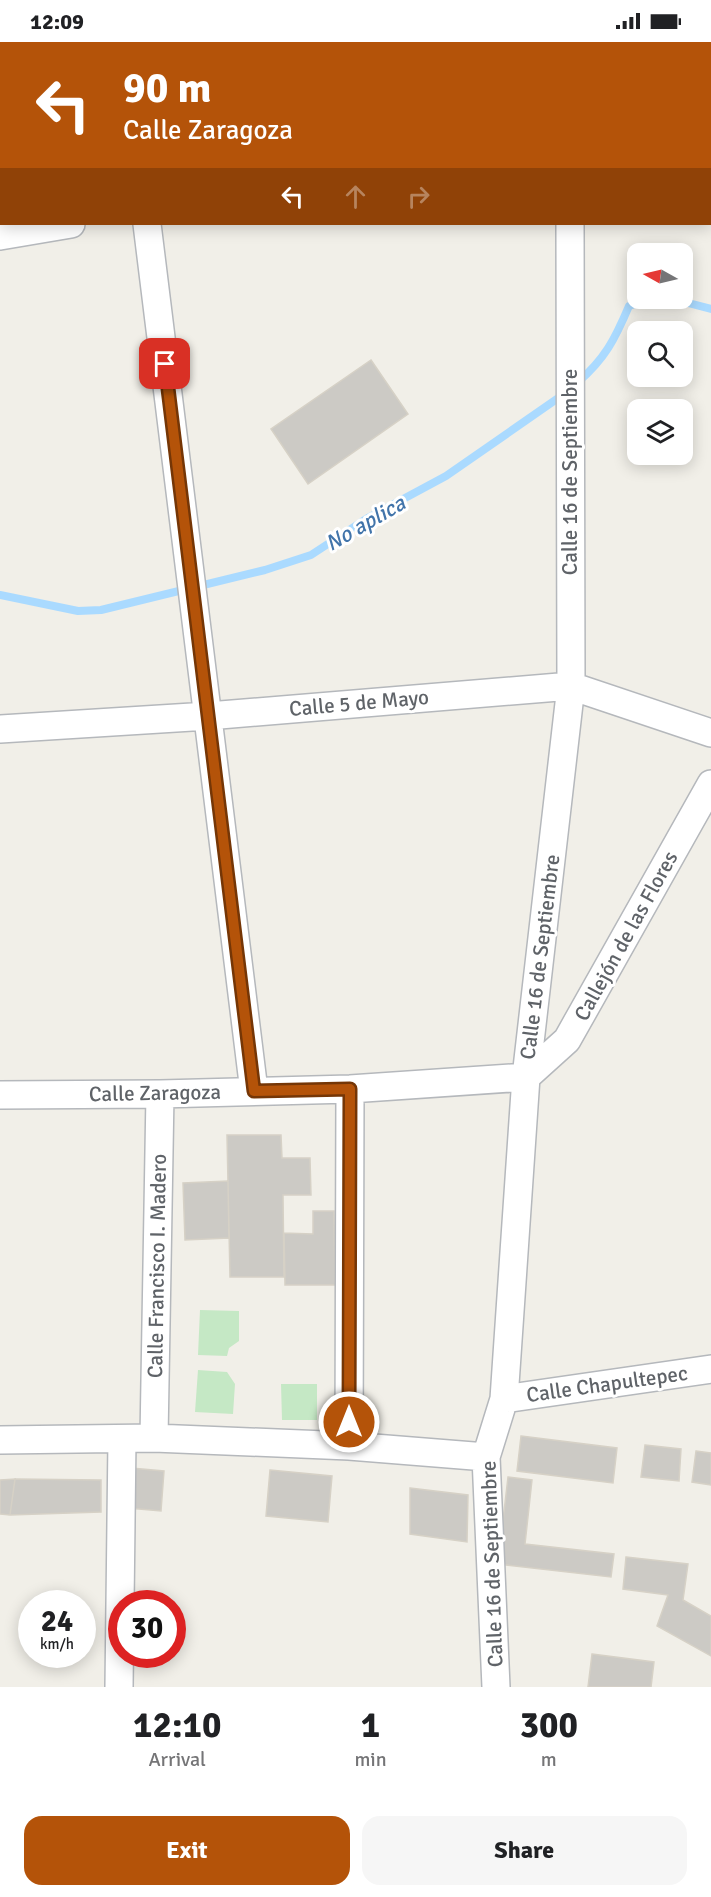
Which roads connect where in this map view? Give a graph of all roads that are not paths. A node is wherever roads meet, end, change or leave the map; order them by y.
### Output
1 (65, 225) edge
2 (147, 225) edge
3 (570, 225) edge
4 (0, 236) edge
5 (571, 686) junction
6 (208, 716) junction
7 (0, 729) edge
8 (711, 733) edge
9 (711, 784) edge
10 (526, 1077) junction
11 (350, 1089) junction
12 (254, 1091) junction
13 (160, 1094) junction
14 (0, 1095) edge
15 (711, 1369) edge
16 (504, 1399) junction
17 (154, 1438) junction
18 (122, 1439) junction
19 (0, 1440) edge
20 (349, 1446) junction
21 (486, 1457) junction
22 (118, 1687) edge
23 (496, 1687) edge

1 - 4 street
2 - 6 street
3 - 5 street, Calle 16 de Septiembre
5 - 6 street, Calle 5 de Mayo
5 - 8 street, Calle 5 de Mayo
5 - 10 street, Calle 16 de Septiembre
6 - 7 street, Calle 5 de Mayo
6 - 12 street
9 - 10 street, Callejón de las Flores
10 - 11 street, Calle Zaragoza
10 - 16 street, Calle 16 de Septiembre
11 - 12 street, Calle Zaragoza
11 - 20 street
12 - 13 street, Calle Zaragoza
13 - 14 street, Calle Zaragoza
13 - 17 street, Calle Francisco I. Madero
15 - 16 street, Calle Chapultepec
16 - 21 street, Calle 16 de Septiembre
17 - 18 street
17 - 20 street
18 - 19 street
18 - 22 street
20 - 21 street
21 - 23 street, Calle 16 de Septiembre

